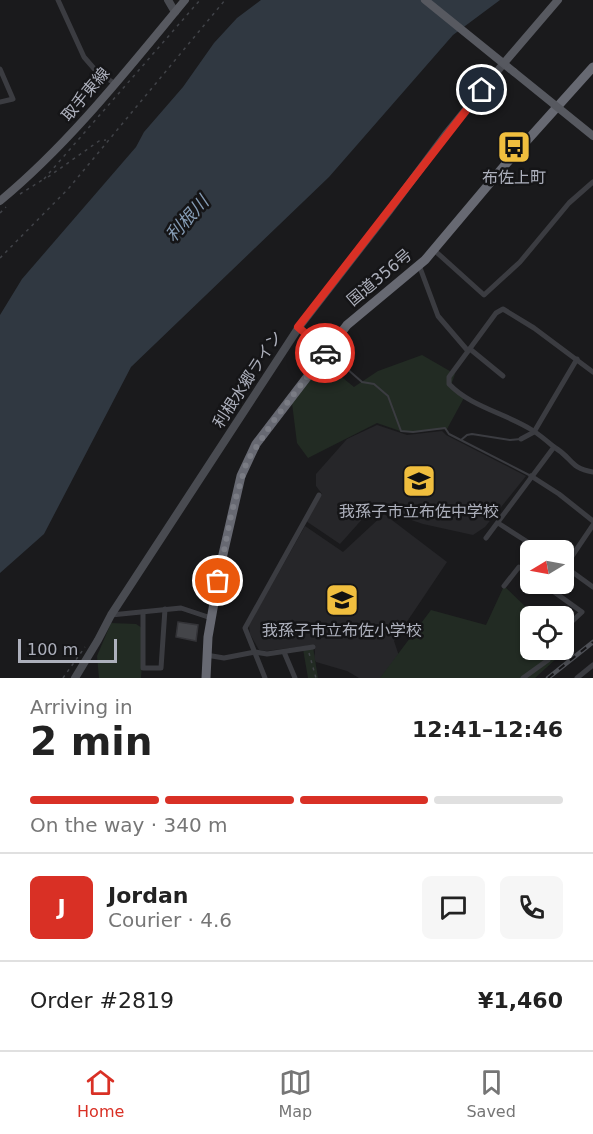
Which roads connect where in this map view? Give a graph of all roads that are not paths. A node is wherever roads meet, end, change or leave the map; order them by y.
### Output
1 (58, 0) edge
2 (168, 0) edge
3 (185, 0) edge
4 (425, 0) edge
5 (558, 0) edge
6 (175, 12) junction
7 (501, 60) junction
8 (593, 67) edge
9 (0, 69) edge
10 (114, 84) junction
11 (0, 102) edge
12 (593, 136) edge
13 (593, 182) edge
14 (0, 201) edge
15 (434, 250) junction
16 (419, 265) junction
17 (298, 327) junction
18 (469, 350) junction
19 (326, 351) junction
20 (577, 359) junction
21 (593, 372) edge
22 (503, 376) dead end
23 (534, 432) junction
24 (521, 439) joint
25 (461, 440) junction
26 (554, 447) junction
27 (593, 472) edge
28 (531, 476) junction
29 (319, 495) dead end
30 (498, 523) junction
31 (593, 523) edge
32 (486, 538) dead end
33 (524, 540) edge
34 (574, 552) edge
35 (520, 568) edge
36 (574, 574) edge
37 (504, 586) dead end
38 (593, 587) edge
39 (561, 594) edge
40 (165, 609) junction
41 (143, 612) junction
42 (111, 615) junction
43 (211, 618) junction
44 (574, 619) edge
45 (313, 647) road end
46 (255, 652) junction
47 (284, 652) junction
48 (206, 655) junction
49 (548, 660) dead end
50 (591, 667) edge
51 (75, 678) edge
52 (206, 678) edge
53 (265, 678) edge
54 (296, 678) edge
55 (523, 678) edge
56 (577, 678) edge
57 (591, 678) edge

1 - 10 street
2 - 6 main road
3 - 6 main road, 取手東線
4 - 7 main road
5 - 7 main road, 利根水郷ライン
6 - 10 main road, 取手東線
7 - 12 main road, bridge
7 - 17 main road, 利根水郷ライン
8 - 15 highway, 国道356号
9 - 11 street
10 - 14 main road, 取手東線
13 - 15 street
15 - 16 highway, 国道356号
16 - 18 street
16 - 19 highway, 国道356号
17 - 19 street
17 - 42 main road, 利根水郷ライン
18 - 20 street
18 - 22 street
18 - 23 street
19 - 25 lane
19 - 43 highway, 国道356号
20 - 21 street
20 - 23 street
23 - 24 street
23 - 26 street
24 - 25 lane
25 - 28 lane
26 - 27 street
26 - 28 street
28 - 30 street
28 - 31 street
29 - 46 street
30 - 32 street
30 - 33 street
31 - 34 street
35 - 37 street
36 - 38 street
39 - 44 street
40 - 41 street
40 - 41 street
40 - 43 street
41 - 42 street
42 - 51 main road, 利根水郷ライン
43 - 48 highway, 国道356号
45 - 47 street
46 - 47 street
46 - 48 street
46 - 53 street
47 - 54 street
48 - 52 highway, 国道356号
49 - 55 street
50 - 56 street
50 - 57 street

